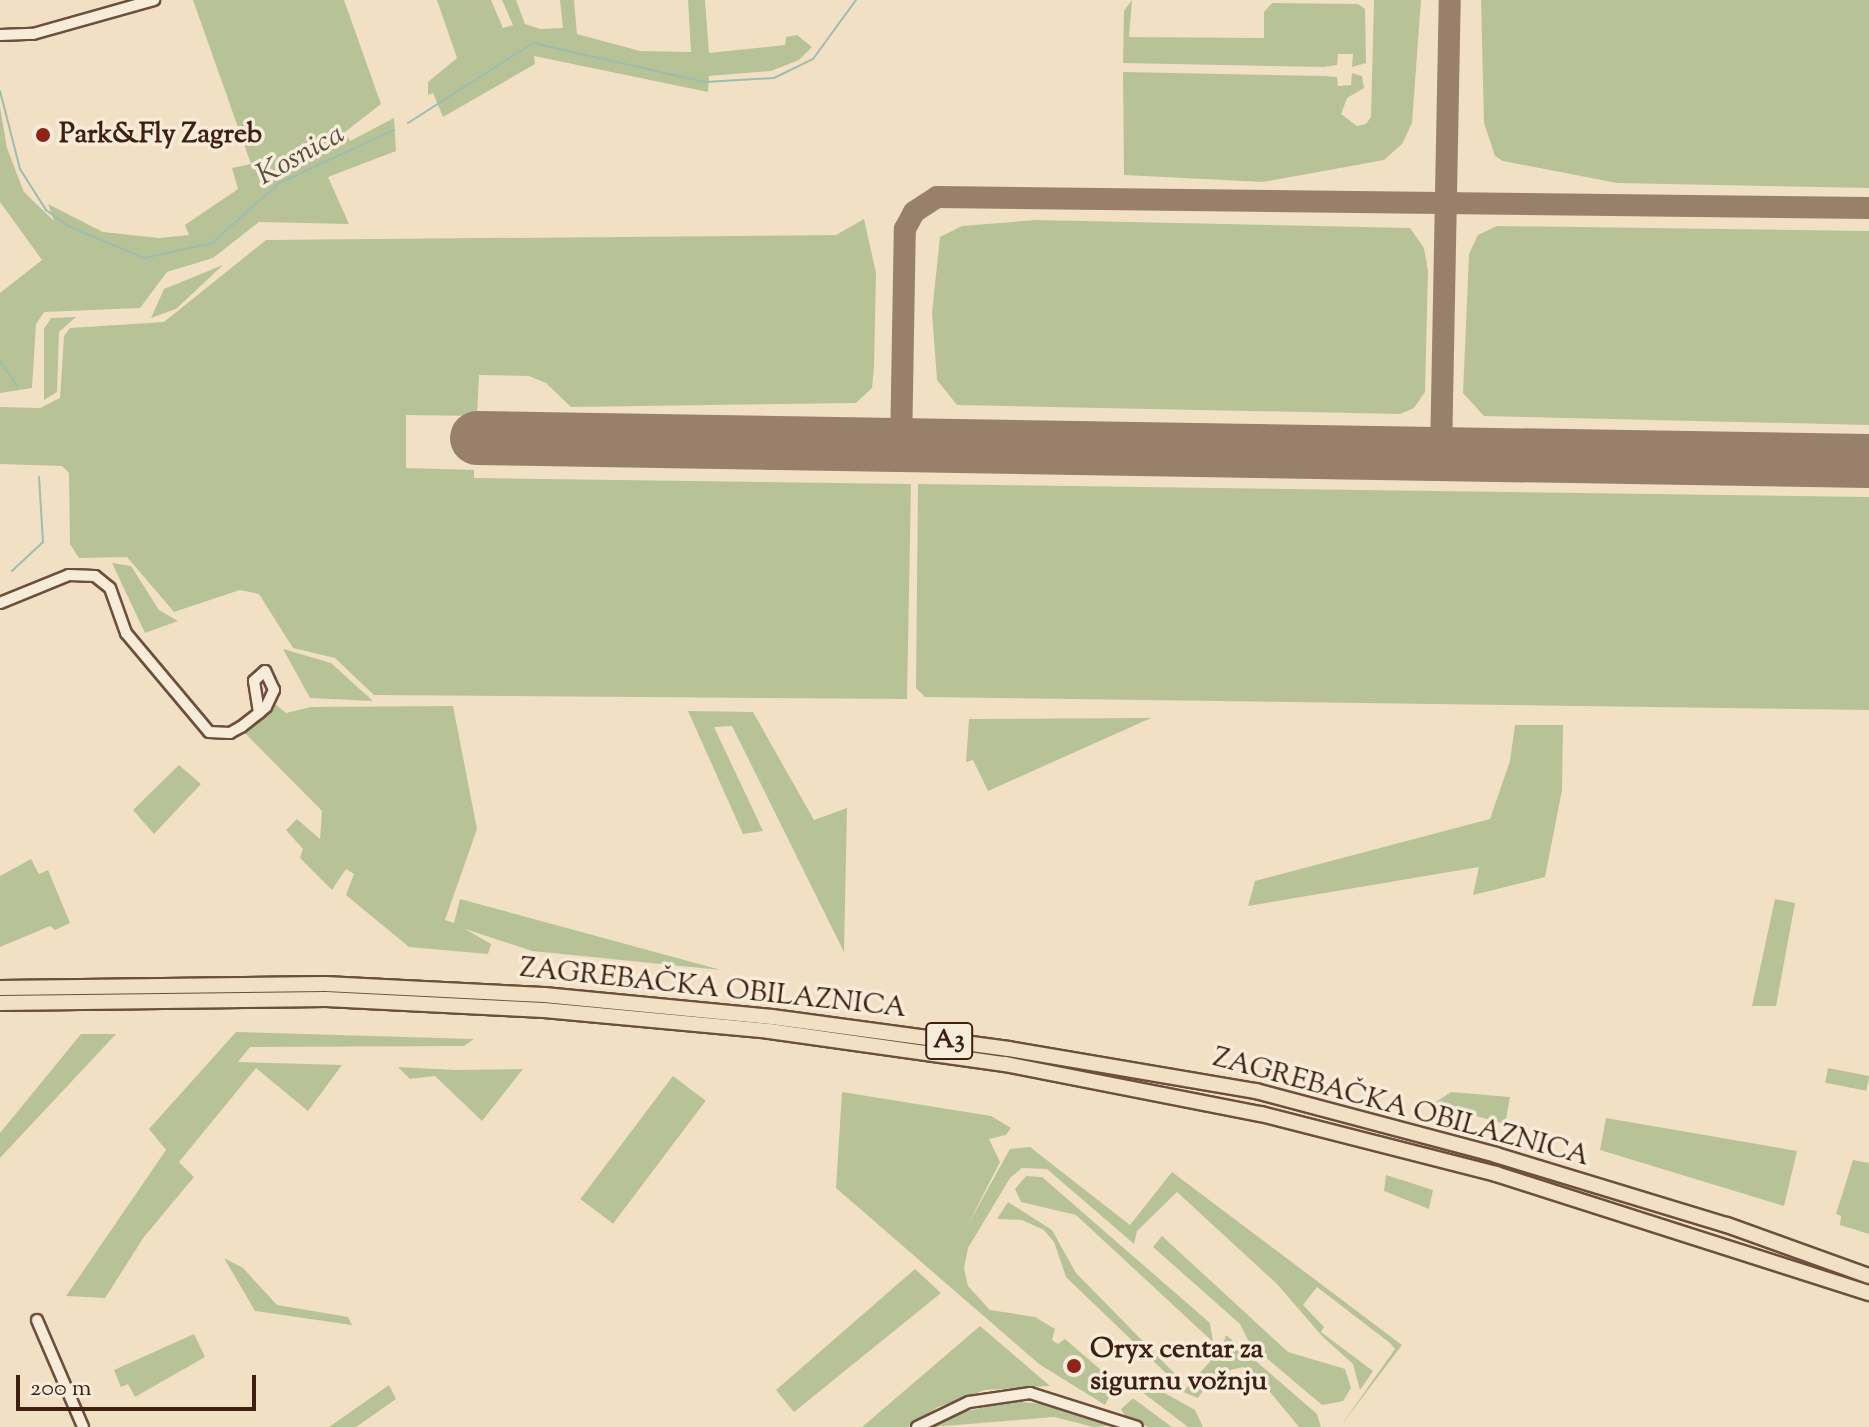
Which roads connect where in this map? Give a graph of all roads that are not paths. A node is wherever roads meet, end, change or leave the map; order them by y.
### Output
1 (154, 0) edge
2 (0, 35) edge
3 (0, 603) edge
4 (259, 713) dead end
5 (0, 988) edge
6 (0, 1003) edge
7 (1869, 1276) edge
8 (1869, 1293) edge
9 (37, 1320) dead end
10 (83, 1427) edge
11 (917, 1427) edge
12 (1137, 1427) edge

1 - 2 street
3 - 4 street
5 - 7 highway, ZAGREBAČKA OBILAZNICA / A3
6 - 8 highway, ZAGREBAČKA OBILAZNICA / A3
9 - 10 street
11 - 12 street

